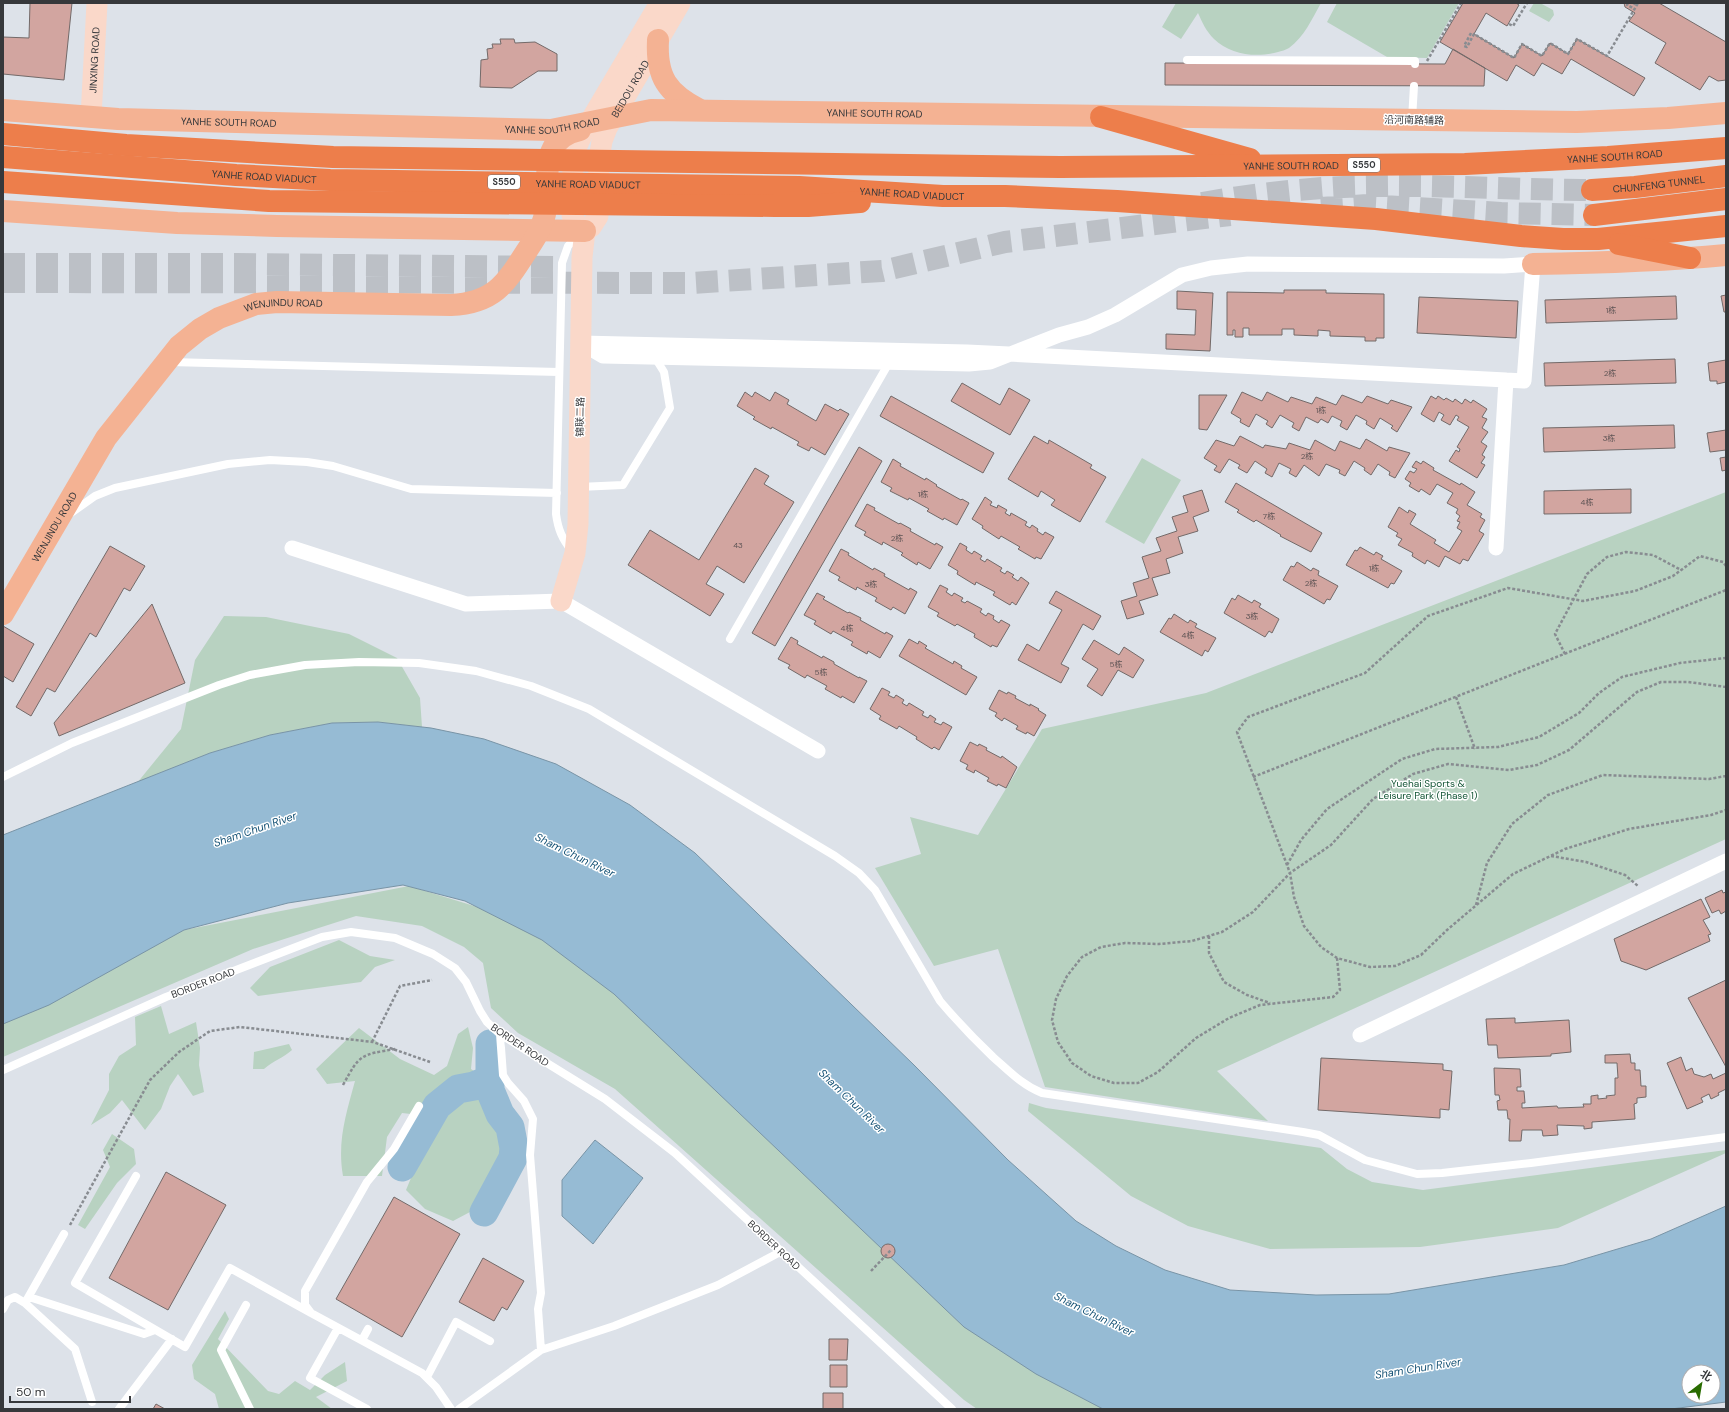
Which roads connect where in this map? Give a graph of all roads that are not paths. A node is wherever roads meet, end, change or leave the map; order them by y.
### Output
1 (97, 3) edge
2 (660, 3) edge
3 (680, 3) edge
4 (658, 40) junction
5 (1187, 60) dead end
6 (1415, 62) road end
7 (1414, 86) dead end
8 (3, 110) edge
9 (701, 110) junction
10 (1726, 113) edge
11 (90, 117) junction
12 (1101, 117) junction
13 (1412, 120) junction
14 (599, 124) junction
15 (3, 134) edge
16 (1726, 148) edge
17 (3, 157) edge
18 (1273, 166) junction
19 (1726, 176) edge
20 (3, 182) edge
21 (1592, 190) tunnel mouth
22 (943, 196) junction
23 (1726, 199) edge
24 (3, 211) edge
25 (1594, 215) tunnel mouth
26 (1726, 226) edge
27 (539, 230) junction
28 (584, 231) junction
29 (1598, 239) junction
30 (1726, 255) edge
31 (1690, 258) junction
32 (1533, 264) junction
33 (581, 343) junction
34 (648, 345) junction
35 (1008, 354) junction
36 (891, 357) junction
37 (656, 358) junction
38 (165, 362) junction
39 (559, 372) junction
40 (1506, 380) junction
41 (579, 487) junction
42 (557, 493) junction
43 (50, 533) junction
44 (292, 548) dead end
45 (1496, 548) dead end
46 (575, 553) junction
47 (561, 601) junction
48 (3, 614) edge
49 (730, 639) dead end
50 (818, 751) dead end
51 (3, 777) edge
52 (1726, 861) edge
53 (500, 1034) junction
54 (1360, 1035) dead end
55 (3, 1070) edge
56 (419, 1106) dead end
57 (1726, 1137) edge
58 (136, 1176) dead end
59 (64, 1234) road end
60 (782, 1251) junction
61 (27, 1300) junction
62 (246, 1305) dead end
63 (3, 1309) edge
64 (311, 1313) junction
65 (338, 1328) junction
66 (368, 1329) dead end
67 (155, 1330) junction
68 (172, 1339) junction
69 (362, 1340) junction
70 (490, 1341) dead end
71 (541, 1350) junction
72 (426, 1378) junction
73 (92, 1402) dead end
74 (119, 1409) edge
75 (250, 1409) edge
76 (367, 1409) edge
77 (451, 1409) edge
78 (459, 1409) edge
79 (952, 1409) edge

1 - 11 street, JINXING ROAD
2 - 14 street, BEIDOU ROAD
3 - 4 street, BEIDOU ROAD
4 - 9 main road
4 - 14 street, BEIDOU ROAD
5 - 6 lane
7 - 13 lane
8 - 11 main road, YANHE SOUTH ROAD
9 - 12 main road, YANHE SOUTH ROAD
9 - 14 main road, YANHE SOUTH ROAD
10 - 13 main road, 沿河南路辅路
11 - 14 main road, YANHE SOUTH ROAD
12 - 13 main road, 沿河南路辅路
12 - 18 highway
14 - 27 main road, WENJINDU ROAD
14 - 28 street, BEIDOU ROAD
15 - 18 highway, YANHE SOUTH ROAD / S550
16 - 18 highway, YANHE SOUTH ROAD / S550
17 - 22 highway, YANHE ROAD VIADUCT / S550
19 - 21 highway, CHUNFENG TUNNEL
20 - 22 highway
22 - 29 highway, YANHE ROAD VIADUCT / S550
23 - 25 highway
24 - 27 main road
26 - 29 highway, S550
27 - 28 main road
27 - 38 main road, WENJINDU ROAD
28 - 33 street, 锦联二路
28 - 39 lane
29 - 31 highway
30 - 31 main road
31 - 32 main road
32 - 35 street
32 - 40 street
33 - 34 street
33 - 37 street
33 - 41 street, 锦联二路
34 - 36 street
34 - 37 lane
35 - 36 street
35 - 40 street
36 - 37 street
36 - 49 lane
37 - 41 lane
38 - 39 lane
38 - 43 main road, WENJINDU ROAD
39 - 42 lane
40 - 45 street
41 - 46 street, 锦联二路
42 - 43 lane
42 - 46 lane
43 - 48 main road, WENJINDU ROAD
44 - 47 street
46 - 47 street, 锦联二路
47 - 50 street
51 - 57 lane
52 - 54 street
53 - 55 lane, BORDER ROAD
53 - 60 lane, BORDER ROAD
53 - 71 lane
56 - 64 lane
58 - 67 lane
59 - 61 lane
60 - 71 lane
60 - 79 lane, BORDER ROAD
61 - 63 lane
61 - 67 lane
61 - 73 lane
62 - 75 lane
64 - 65 lane
64 - 68 lane
65 - 69 lane
65 - 76 lane
66 - 69 lane
67 - 68 lane
68 - 74 lane
69 - 72 lane
70 - 72 lane
71 - 78 lane
72 - 77 lane

